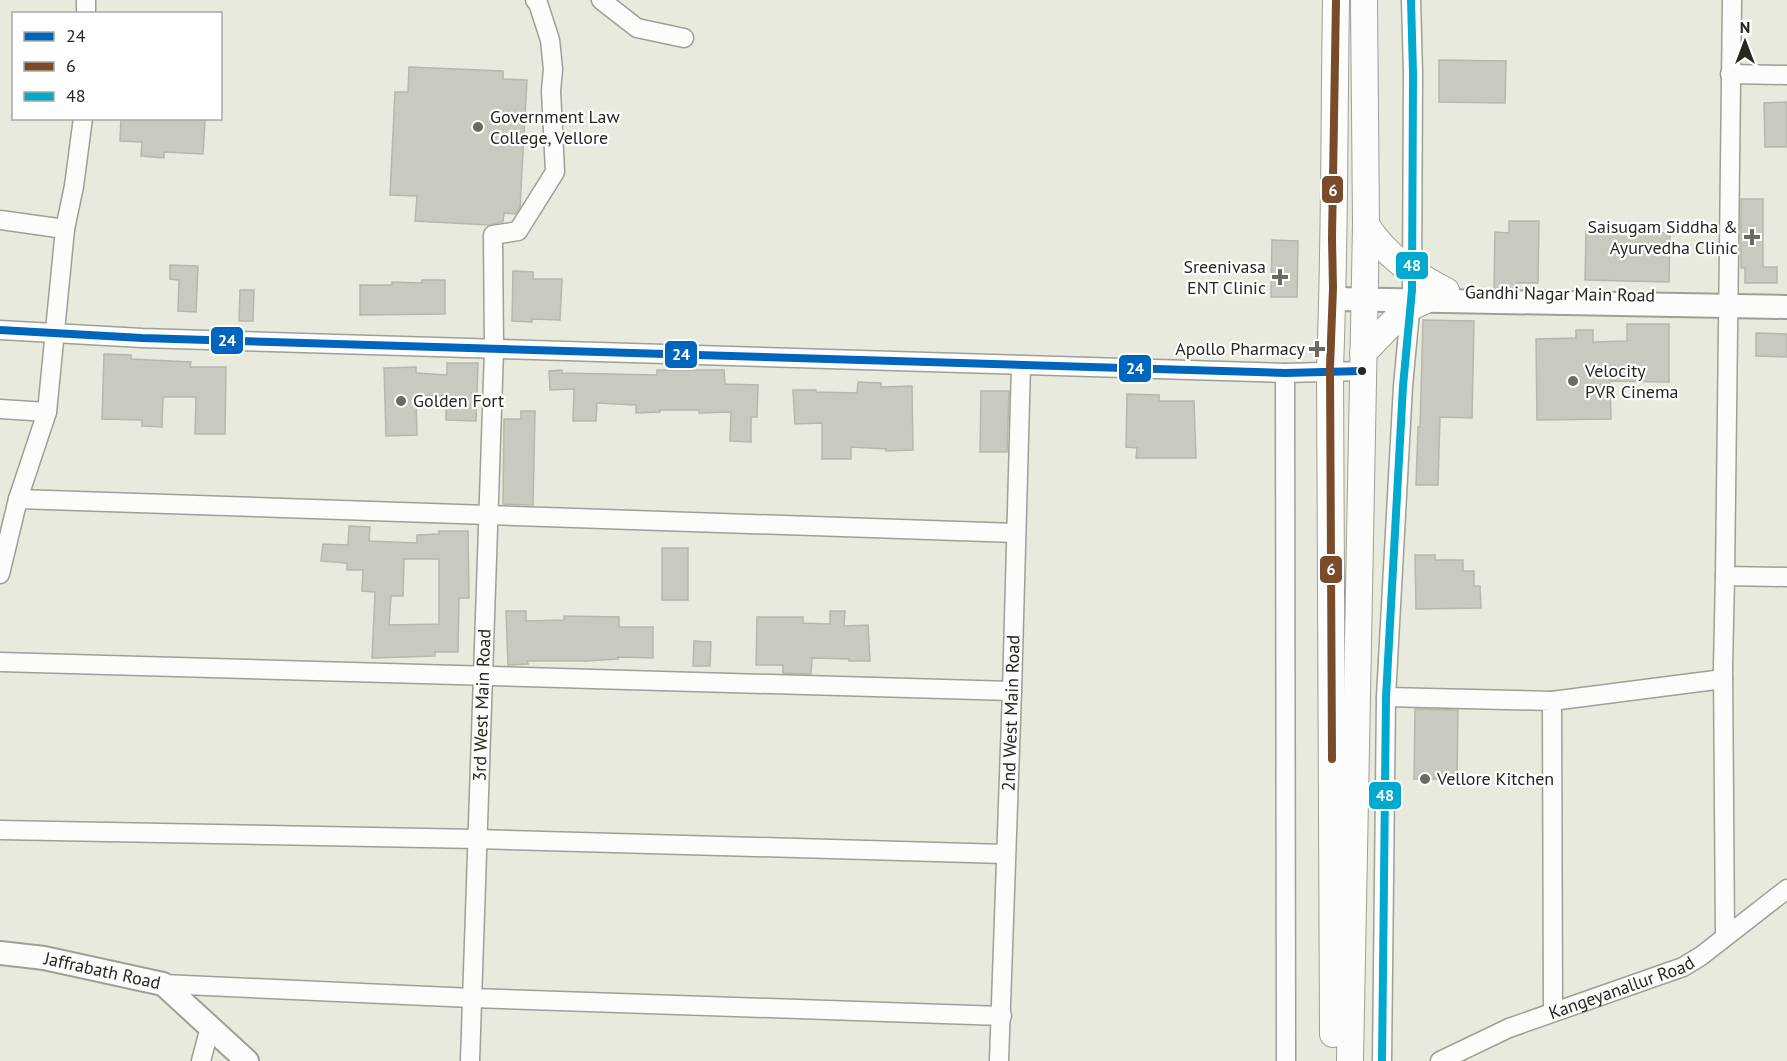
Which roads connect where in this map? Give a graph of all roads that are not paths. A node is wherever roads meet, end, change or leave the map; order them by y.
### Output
1 (601, 0) edge
2 (1336, 0) edge
3 (1364, 0) edge
4 (1411, 0) edge
5 (1732, 0) edge
6 (538, 1) edge
7 (684, 38) dead end
8 (1730, 74) junction
9 (1787, 75) edge
10 (82, 120) edge
11 (0, 220) edge
12 (1366, 225) junction
13 (65, 229) junction
14 (1420, 293) junction
15 (1333, 294) junction
16 (1363, 294) junction
17 (1787, 299) edge
18 (1729, 303) junction
19 (1787, 307) edge
20 (0, 330) edge
21 (54, 332) junction
22 (494, 350) junction
23 (1362, 362) junction
24 (1021, 365) junction
25 (1285, 373) junction
26 (1330, 373) junction
27 (0, 409) edge
28 (47, 412) junction
29 (18, 499) junction
30 (488, 515) junction
31 (1016, 533) junction
32 (0, 574) edge
33 (1725, 576) junction
34 (1787, 577) edge
35 (0, 662) edge
36 (483, 676) junction
37 (1723, 679) junction
38 (1012, 691) junction
39 (1386, 697) junction
40 (1552, 701) junction
41 (0, 830) edge
42 (477, 839) junction
43 (1005, 854) junction
44 (1787, 888) edge
45 (1725, 936) junction
46 (0, 953) edge
47 (163, 984) junction
48 (472, 998) junction
49 (1553, 1012) junction
50 (1002, 1016) junction
51 (210, 1027) junction
52 (201, 1061) edge
53 (247, 1061) edge
54 (470, 1061) edge
55 (999, 1061) edge
56 (1286, 1061) edge
57 (1334, 1061) edge
58 (1350, 1061) edge
59 (1382, 1061) edge
60 (1440, 1061) edge

1 - 7 street
2 - 15 highway
3 - 12 highway
4 - 14 street
5 - 8 street
6 - 22 street, 3rd West Main Road
8 - 9 street
8 - 18 street
10 - 13 street
11 - 13 street
12 - 14 highway
12 - 16 highway
13 - 21 street
14 - 16 main road, Gandhi Nagar Main Road
14 - 18 main road, Gandhi Nagar Main Road
14 - 23 highway
14 - 39 street
15 - 16 main road, Gandhi Nagar Main Road
15 - 26 highway
16 - 23 highway
17 - 18 main road, Gandhi Nagar Main Road
18 - 19 main road
18 - 33 street
20 - 21 street
21 - 22 street
21 - 28 street
22 - 24 street
22 - 30 street, 3rd West Main Road
23 - 26 street
23 - 58 highway
24 - 25 street
24 - 31 street, 2nd West Main Road
25 - 26 street
25 - 56 street
26 - 57 highway
27 - 28 street
28 - 29 street
29 - 30 street
29 - 32 street
30 - 31 street
30 - 36 street, 3rd West Main Road
31 - 38 street, 2nd West Main Road
33 - 34 street
33 - 37 street
35 - 36 street
36 - 38 street
36 - 42 street, 3rd West Main Road
37 - 40 street
37 - 45 street
38 - 43 street, 2nd West Main Road
39 - 40 street
39 - 59 street
40 - 49 street
41 - 42 street
42 - 43 street
42 - 48 street, 3rd West Main Road
43 - 50 street, 2nd West Main Road
44 - 45 street, Kangeyanallur Road
45 - 49 street, Kangeyanallur Road
46 - 47 main road, Jaffrabath Road
47 - 48 street
47 - 51 main road, Jaffrabath Road
48 - 50 street
48 - 54 street, 3rd West Main Road
49 - 60 street, Kangeyanallur Road
50 - 55 street, 2nd West Main Road
51 - 52 street
51 - 53 main road, Jaffrabath Road

